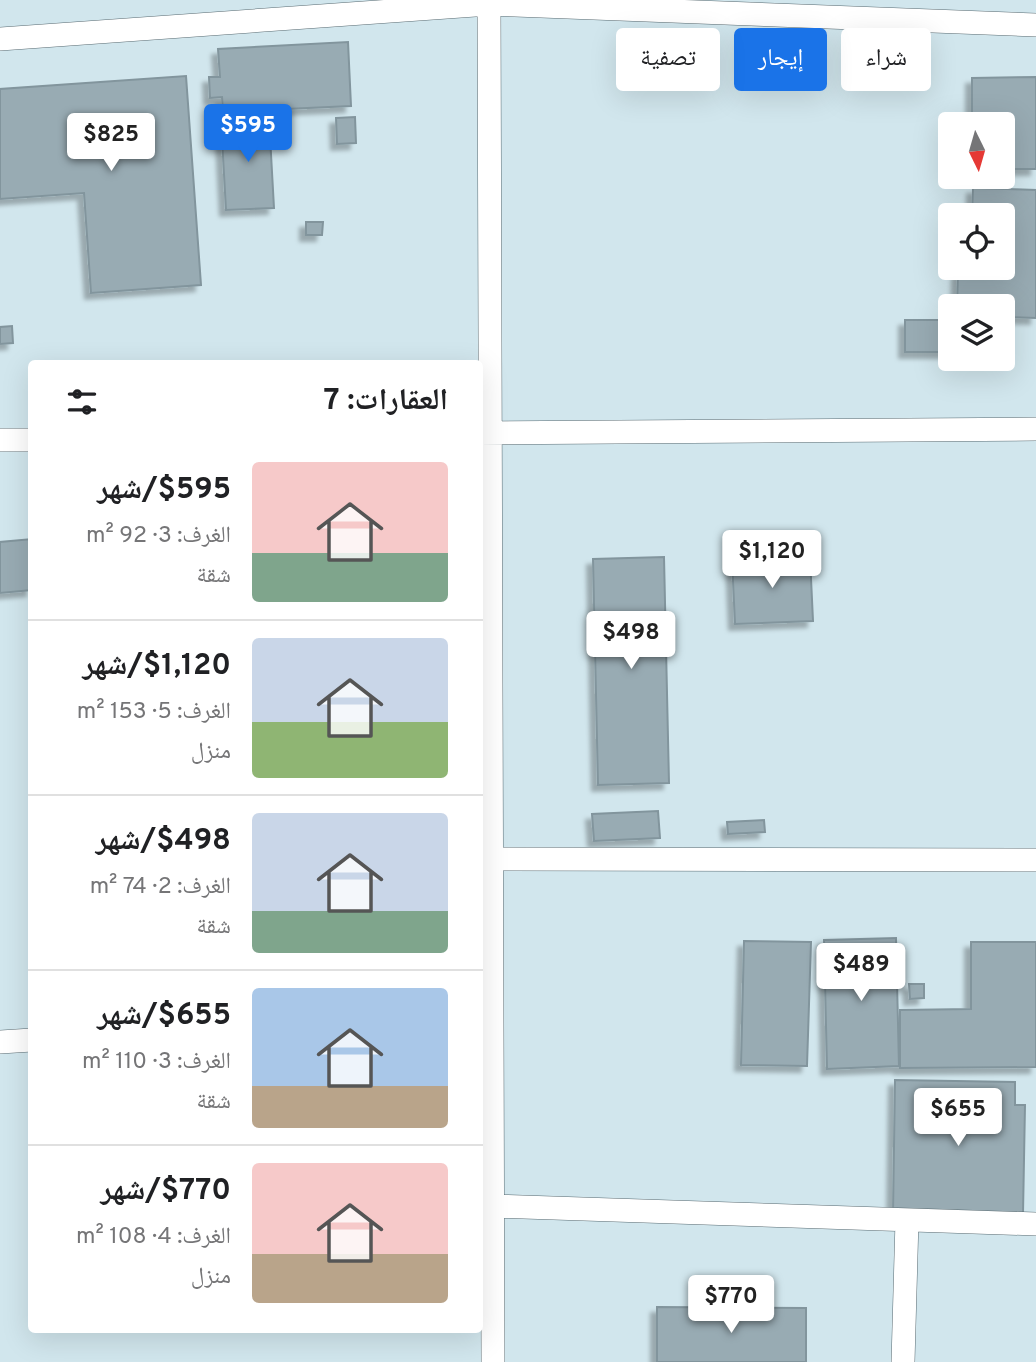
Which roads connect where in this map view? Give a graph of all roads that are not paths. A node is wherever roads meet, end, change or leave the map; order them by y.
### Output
1 (489, 2) edge
2 (1036, 25) edge
3 (0, 38) edge
4 (1036, 429) edge
5 (484, 433) edge
6 (0, 440) edge
7 (28, 440) edge
8 (491, 859) junction
9 (1036, 860) edge
10 (485, 1017) edge
11 (28, 1040) edge
12 (0, 1042) edge
13 (492, 1206) junction
14 (908, 1220) junction
15 (1036, 1224) edge
16 (492, 1362) edge
17 (903, 1362) edge

1 - 2 lane
1 - 3 lane
1 - 5 lane
4 - 5 lane
5 - 8 lane
6 - 7 lane
8 - 9 lane
8 - 10 lane
10 - 13 lane
11 - 12 lane
13 - 14 lane
13 - 16 lane
14 - 15 lane
14 - 17 lane

